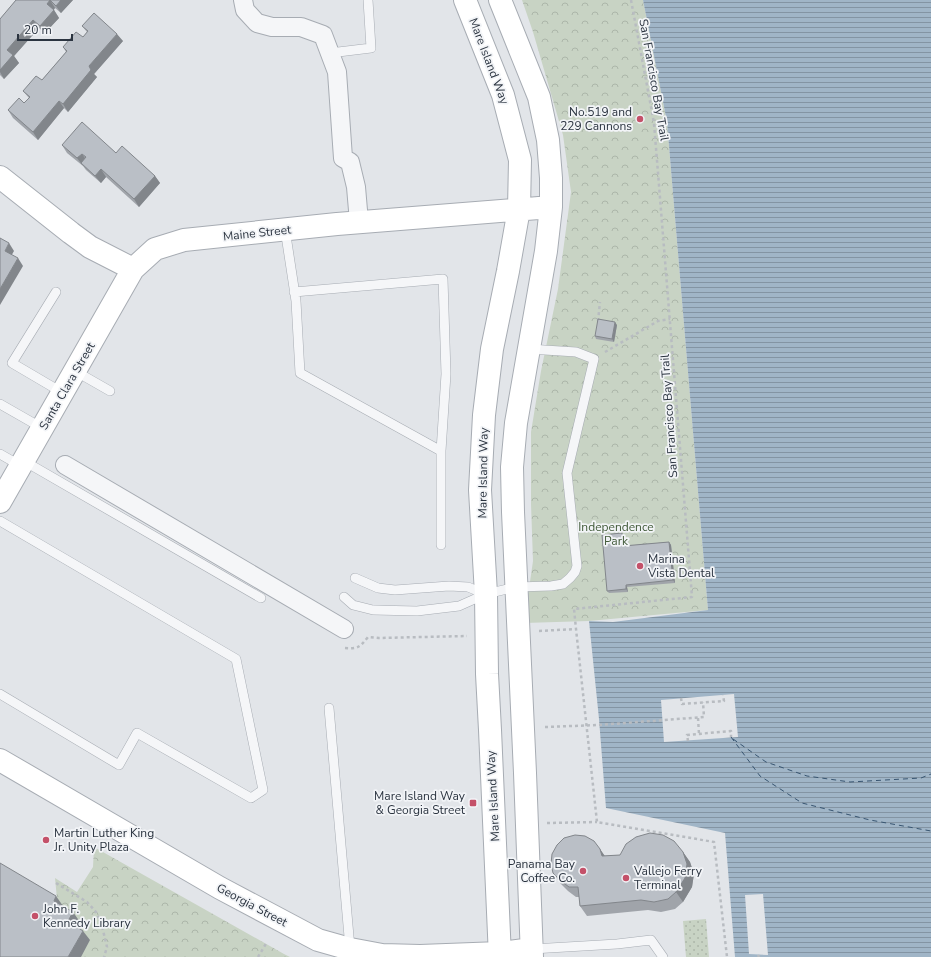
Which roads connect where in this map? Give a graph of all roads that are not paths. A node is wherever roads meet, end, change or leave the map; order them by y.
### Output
1 (243, 0) edge
2 (368, 0) edge
3 (465, 0) edge
4 (500, 0) edge
5 (330, 53) junction
6 (0, 177) edge
7 (551, 207) junction
8 (518, 209) junction
9 (359, 222) junction
10 (285, 230) junction
11 (133, 269) junction
12 (56, 292) dead end
13 (294, 292) junction
14 (528, 349) junction
15 (75, 371) junction
16 (110, 391) dead end
17 (63, 393) junction
18 (0, 404) edge
19 (43, 428) junction
20 (441, 451) junction
21 (0, 454) edge
22 (23, 463) junction
23 (66, 465) dead end
24 (1, 500) edge
25 (0, 521) edge
26 (441, 545) dead end
27 (355, 578) dead end
28 (516, 587) junction
29 (486, 594) junction
30 (344, 597) dead end
31 (261, 598) dead end
32 (342, 637) road end
33 (0, 694) edge
34 (329, 708) dead end
35 (0, 760) edge
36 (350, 953) edge
37 (532, 953) edge
38 (500, 955) edge
39 (663, 957) edge

1 - 5 street
2 - 5 lane
3 - 8 main road, Mare Island Way
4 - 7 main road
5 - 9 street
6 - 11 main road
7 - 8 main road, Maine Street
7 - 14 main road
8 - 9 main road, Maine Street
8 - 29 main road, Mare Island Way
9 - 10 main road, Maine Street
10 - 11 main road, Maine Street
10 - 13 lane
11 - 15 main road, Santa Clara Street
12 - 17 lane
13 - 20 lane
13 - 20 lane
14 - 28 main road
14 - 28 lane
15 - 16 lane
15 - 17 main road, Santa Clara Street
17 - 19 main road, Santa Clara Street
18 - 19 lane
19 - 22 main road, Santa Clara Street
20 - 26 lane
21 - 22 lane
22 - 24 main road, Santa Clara Street
22 - 31 lane
23 - 32 street
25 - 33 lane
27 - 29 lane
28 - 29 lane
28 - 37 main road
29 - 30 lane
29 - 38 main road, Mare Island Way
34 - 36 lane
35 - 36 main road, Georgia Street
36 - 38 main road, Georgia Street
37 - 38 main road, Georgia Street
37 - 39 lane

